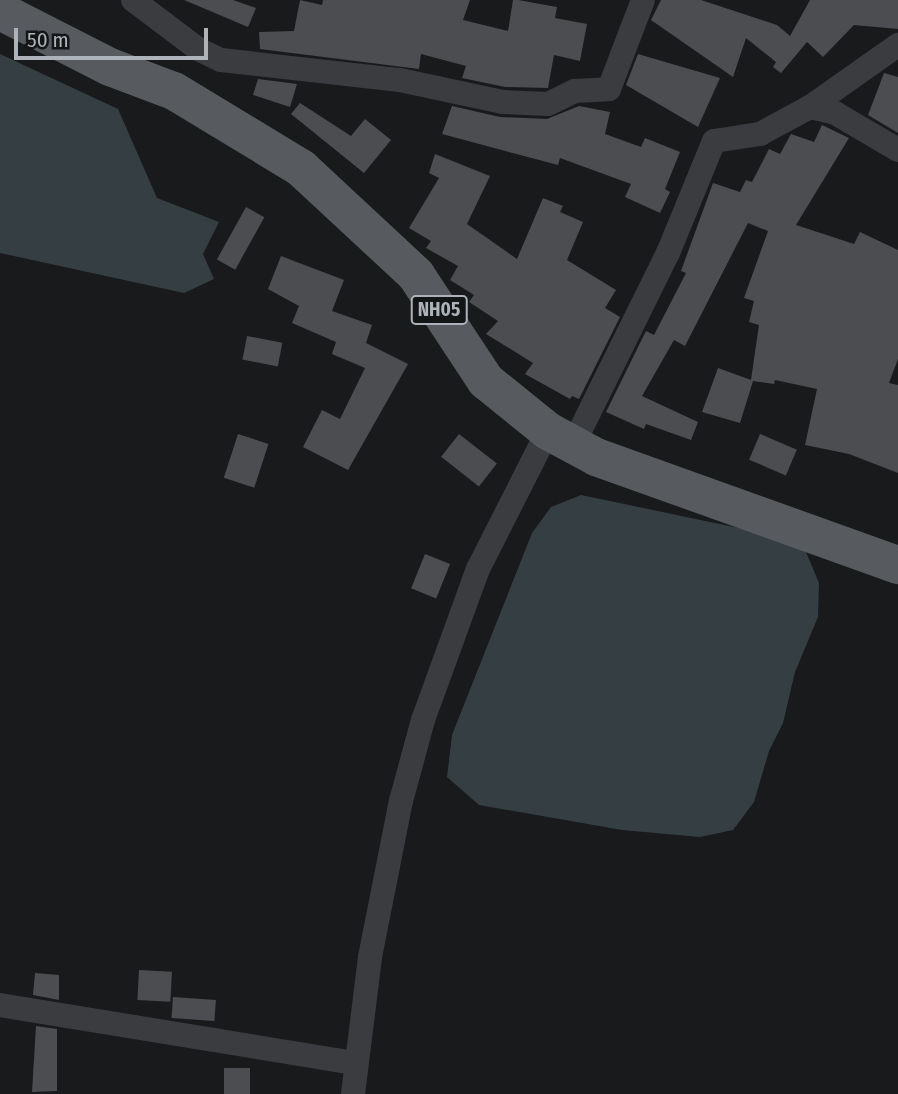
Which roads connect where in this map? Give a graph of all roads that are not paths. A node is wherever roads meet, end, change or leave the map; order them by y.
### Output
1 (133, 0) edge
2 (643, 0) edge
3 (0, 11) edge
4 (898, 45) edge
5 (810, 107) junction
6 (898, 150) edge
7 (560, 438) junction
8 (898, 565) edge
9 (0, 1005) edge
10 (356, 1063) junction
11 (353, 1094) edge

1 - 2 street
3 - 7 main road, NH05
4 - 5 street
5 - 6 street
5 - 7 street
7 - 8 main road, NH05
7 - 10 street
9 - 10 street
10 - 11 street

